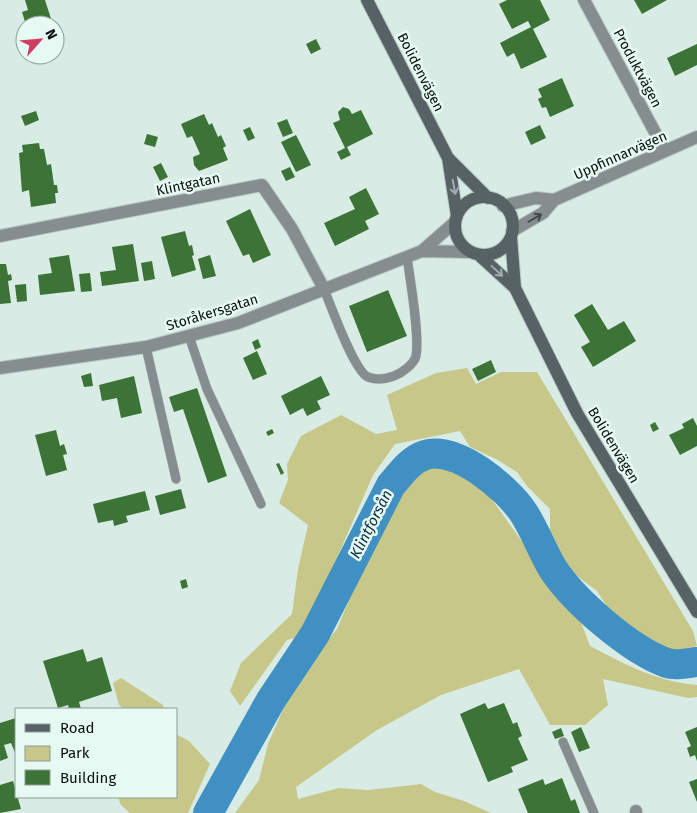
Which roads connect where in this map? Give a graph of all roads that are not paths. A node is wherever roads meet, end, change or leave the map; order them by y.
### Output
1 (367, 0) edge
2 (584, 0) edge
3 (697, 137) edge
4 (665, 151) junction
5 (448, 158) junction
6 (488, 198) junction
7 (554, 200) junction
8 (503, 206) junction
9 (456, 219) junction
10 (512, 234) junction
11 (0, 236) edge
12 (422, 251) junction
13 (474, 253) junction
14 (407, 257) junction
15 (515, 288) junction
16 (324, 289) junction
17 (189, 336) junction
18 (146, 347) junction
19 (0, 368) edge
20 (176, 479) dead end
21 (261, 504) dead end
22 (697, 612) edge
23 (563, 742) dead end
24 (594, 813) edge

1 - 5 main road, Bolidenvägen
2 - 4 street, Produktvägen
3 - 4 street, Uppfinnarvägen
4 - 7 street, Uppfinnarvägen
5 - 6 main road, Bolidenvägen
5 -> 9 main road, Bolidenvägen
6 - 8 main road, Bolidenvägen
6 - 9 main road
7 - 8 street, Uppfinnarvägen
10 -> 7 street, Uppfinnarvägen
8 - 10 main road, Bolidenvägen
9 - 12 street, Storåkersgatan
9 - 13 main road, Bolidenvägen
10 - 13 main road
10 - 15 main road, Bolidenvägen
11 - 16 street, Klintgatan
12 - 13 street, Storåkersgatan
12 - 14 street, Storåkersgatan
13 -> 15 main road, Bolidenvägen
14 - 16 street, Storåkersgatan
14 - 16 lane
15 - 22 main road, Bolidenvägen
16 - 17 street, Storåkersgatan
17 - 18 street, Storåkersgatan
17 - 21 lane
18 - 19 street, Storåkersgatan
18 - 20 lane
23 - 24 lane

